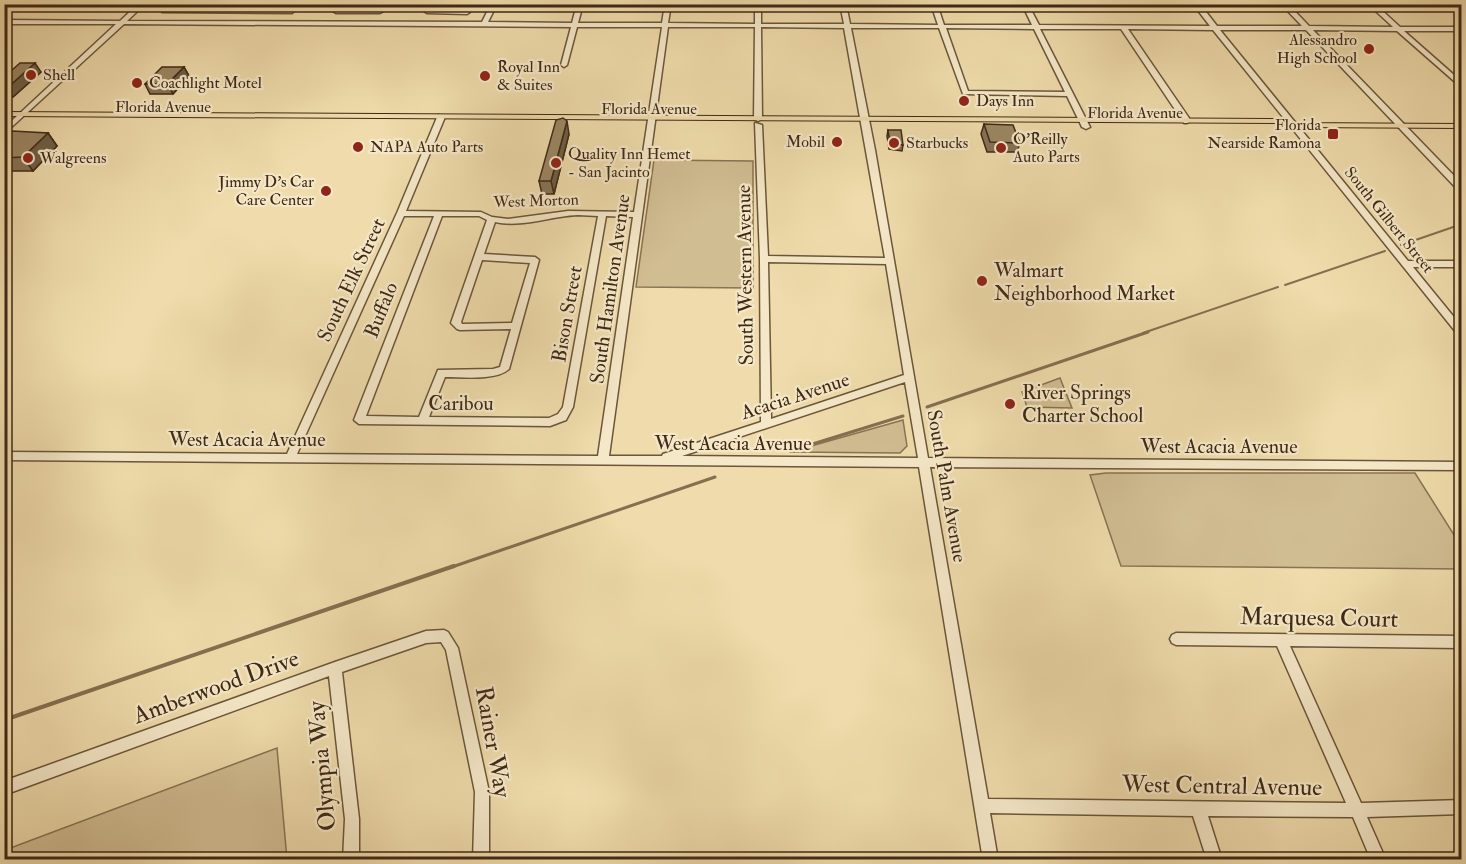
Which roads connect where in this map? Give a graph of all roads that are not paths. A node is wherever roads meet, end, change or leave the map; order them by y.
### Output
1 (142, 4) edge
2 (170, 4) edge
3 (214, 4) edge
4 (253, 4) edge
5 (297, 4) edge
6 (340, 4) edge
7 (384, 4) edge
8 (430, 4) edge
9 (470, 4) edge
10 (494, 4) edge
11 (580, 4) edge
12 (668, 4) edge
13 (758, 4) edge
14 (843, 4) edge
15 (934, 4) edge
16 (1024, 4) edge
17 (1196, 4) edge
18 (1284, 4) edge
19 (1371, 4) edge
20 (209, 10) junction
21 (248, 10) junction
22 (4, 22) edge
23 (122, 23) junction
24 (484, 25) junction
25 (574, 25) junction
26 (665, 26) junction
27 (759, 26) junction
28 (847, 27) junction
29 (1036, 27) junction
30 (1123, 27) junction
31 (1214, 27) junction
32 (941, 28) junction
33 (1306, 28) junction
34 (1397, 28) junction
35 (1461, 28) edge
36 (564, 65) dead end
37 (1461, 86) edge
38 (1070, 94) junction
39 (4, 114) edge
40 (302, 116) junction
41 (20, 118) junction
42 (440, 120) junction
43 (4, 121) edge
44 (652, 121) junction
45 (1187, 121) junction
46 (186, 122) junction
47 (758, 122) junction
48 (866, 123) junction
49 (1085, 124) junction
50 (1293, 125) junction
51 (1401, 126) junction
52 (1461, 126) edge
53 (1135, 127) junction
54 (4, 132) edge
55 (1460, 187) dead end
56 (401, 213) junction
57 (439, 213) junction
58 (602, 215) junction
59 (633, 215) junction
60 (491, 221) junction
61 (479, 257) junction
62 (764, 259) junction
63 (890, 261) junction
64 (1405, 264) junction
65 (1461, 264) edge
66 (516, 327) junction
67 (1461, 334) edge
68 (909, 377) junction
69 (562, 417) joint
70 (359, 420) joint
71 (422, 421) junction
72 (766, 424) junction
73 (4, 456) edge
74 (290, 458) junction
75 (603, 460) junction
76 (657, 460) junction
77 (923, 462) junction
78 (1461, 466) edge
79 (444, 636) joint
80 (1176, 639) dead end
81 (1281, 640) junction
82 (1461, 642) edge
83 (335, 668) junction
84 (4, 788) edge
85 (981, 806) junction
86 (1461, 807) edge
87 (1198, 808) junction
88 (1357, 810) junction
89 (351, 860) edge
90 (481, 860) edge
91 (990, 860) edge
92 (1215, 860) edge
93 (1379, 860) edge

1 - 23 street
2 - 20 street
3 - 20 street
4 - 21 street
5 - 21 street
6 - 7 street
8 - 9 street
10 - 24 street
11 - 25 street
12 - 26 street, South Hamilton Avenue
13 - 27 street, South Western Avenue
14 - 28 street, South Palm Avenue
15 - 32 street
16 - 29 street
17 - 31 street, South Gilbert Street
18 - 33 street
19 - 34 street
20 - 21 street
22 - 23 street
23 - 24 street
23 - 41 street
24 - 25 street
25 - 26 street
25 - 36 street
26 - 27 street
26 - 44 street, South Hamilton Avenue
27 - 28 street
27 - 47 street, South Western Avenue
28 - 32 street
28 - 48 street, South Palm Avenue
29 - 30 street
29 - 32 street
29 - 38 street
30 - 31 street
30 - 45 street
31 - 33 street
31 - 50 street, South Gilbert Street
32 - 38 street
33 - 34 street
33 - 51 street
34 - 35 street
34 - 37 street
38 - 49 street
39 - 41 main road, Florida Avenue
40 - 41 main road, Florida Avenue
40 - 42 main road, Florida Avenue
40 - 46 main road
41 - 43 main road, Florida Avenue
41 - 46 main road, Florida Avenue
41 - 54 street
42 - 44 main road, Florida Avenue
42 - 46 main road, Florida Avenue
42 - 56 street, South Elk Street
44 - 47 main road, Florida Avenue
44 - 59 street, South Hamilton Avenue
45 - 49 main road, Florida Avenue
45 - 50 main road, Florida Avenue
45 - 53 main road
47 - 48 main road, Florida Avenue
47 - 62 street, South Western Avenue
48 - 49 main road, Florida Avenue
48 - 49 main road, Florida Avenue
48 - 63 street, South Palm Avenue
49 - 53 main road, Florida Avenue
50 - 51 main road, Florida Avenue
50 - 53 main road, Florida Avenue
50 - 64 street, South Gilbert Street
51 - 52 main road, Florida Avenue
51 - 55 street
56 - 57 street, West Morton
56 - 74 street, South Elk Street
57 - 60 street, West Morton
57 - 70 street, Buffalo
58 - 59 street, West Morton
58 - 60 street, West Morton
58 - 69 street, Bison Street
59 - 75 street, South Hamilton Avenue
60 - 61 street
61 - 66 street
61 - 66 street
62 - 63 street
62 - 72 street, South Western Avenue
63 - 68 street, South Palm Avenue
64 - 65 street
64 - 67 street, South Gilbert Street
66 - 71 street
68 - 72 street, Acacia Avenue
68 - 77 street, South Palm Avenue
69 - 71 street, Caribou
70 - 71 street, Caribou
72 - 76 street, Acacia Avenue
73 - 74 street, West Acacia Avenue
74 - 75 street, West Acacia Avenue
75 - 76 street, West Acacia Avenue
76 - 77 street, West Acacia Avenue
77 - 78 street, West Acacia Avenue
77 - 85 street, South Palm Avenue
79 - 83 street, Amberwood Drive
79 - 90 street, Rainer Way
80 - 81 street, Marquesa Court
81 - 82 street, Marquesa Court
81 - 88 street
83 - 84 street, Amberwood Drive
83 - 89 street, Olympia Way
85 - 87 street, West Central Avenue
85 - 91 street, South Palm Avenue
86 - 88 street, West Central Avenue
87 - 88 street, West Central Avenue
87 - 92 street
88 - 93 street

